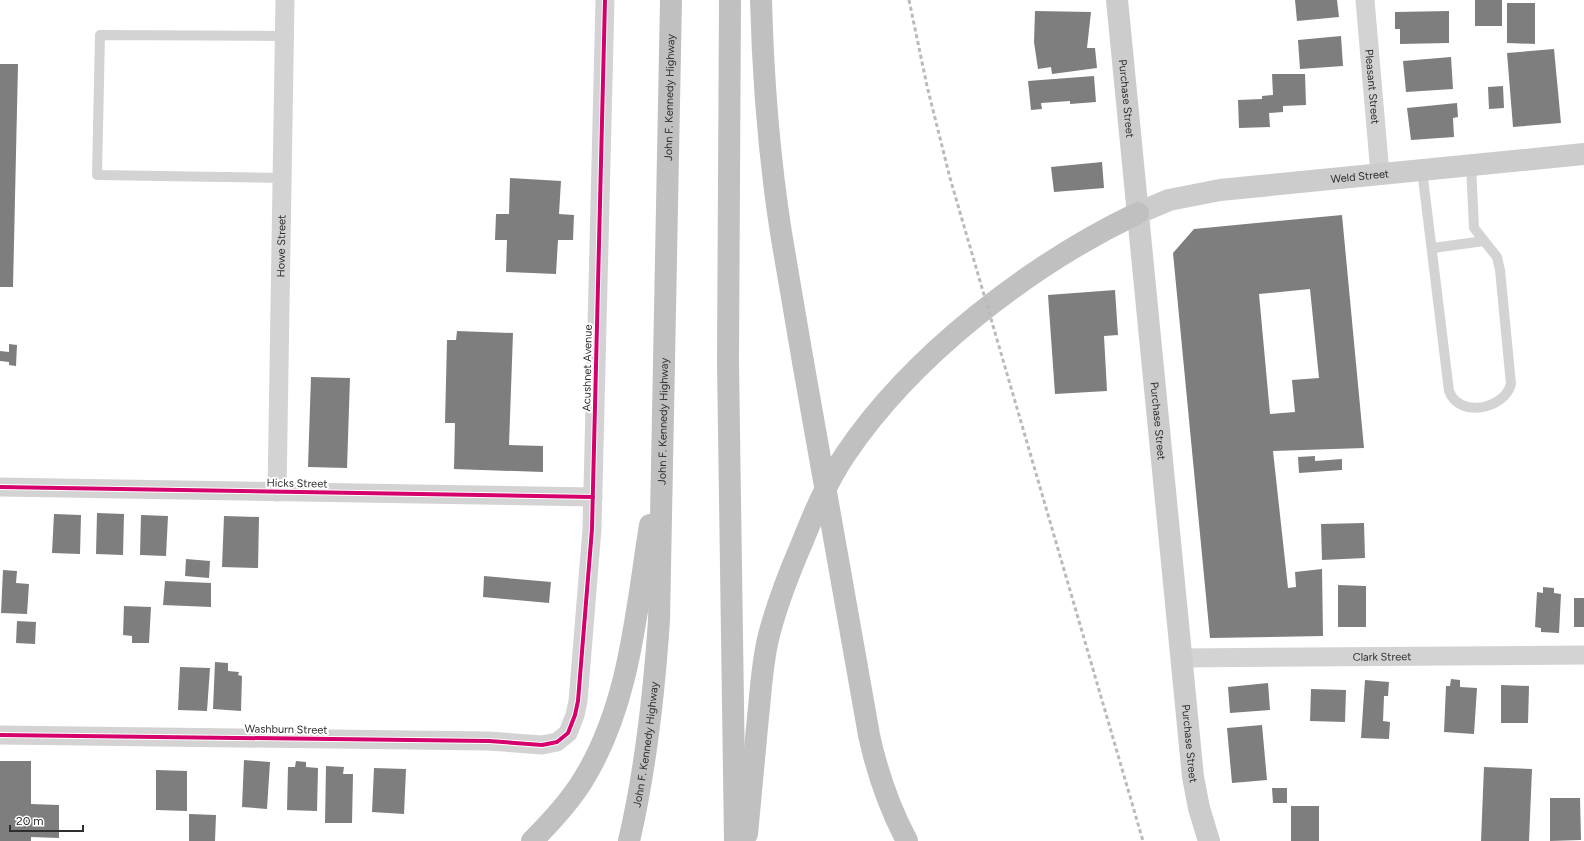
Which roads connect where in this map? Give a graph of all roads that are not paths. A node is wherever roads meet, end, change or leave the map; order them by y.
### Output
1 (285, 0) edge
2 (605, 0) edge
3 (1117, 0) edge
4 (1365, 0) edge
5 (670, 9) edge
6 (730, 10) edge
7 (761, 10) edge
8 (285, 36) junction
9 (1584, 154) edge
10 (1471, 165) junction
11 (1422, 170) junction
12 (1380, 174) junction
13 (282, 178) junction
14 (1138, 213) junction
15 (1484, 241) junction
16 (1433, 248) junction
17 (663, 441) junction
18 (0, 487) edge
19 (277, 492) junction
20 (593, 498) junction
21 (1584, 655) edge
22 (1181, 658) junction
23 (568, 733) joint
24 (0, 735) edge
25 (532, 841) edge
26 (629, 841) edge
27 (735, 841) edge
28 (746, 841) edge
29 (907, 841) edge
30 (1209, 841) edge

1 - 8 street, Howe Street
2 - 20 street, Acushnet Avenue
3 - 14 main road, Purchase Street
4 - 12 street, Pleasant Street
5 - 17 highway, John F. Kennedy Highway
6 - 27 highway
7 - 29 highway, bridge
8 - 13 street, Howe Street
8 - 13 lane
9 - 10 main road, Weld Street
10 - 11 main road, Weld Street
10 - 15 lane
11 - 12 main road, Weld Street
11 - 16 lane
12 - 14 main road, Weld Street
13 - 19 street, Howe Street
14 - 22 main road, Purchase Street
14 - 28 highway
15 - 16 lane
15 - 16 lane
17 - 25 highway
17 - 26 highway, John F. Kennedy Highway
18 - 19 street, Hicks Street
19 - 20 street, Hicks Street
20 - 23 street, Acushnet Avenue
21 - 22 street, Clark Street
22 - 30 main road, Purchase Street
23 - 24 street, Washburn Street

